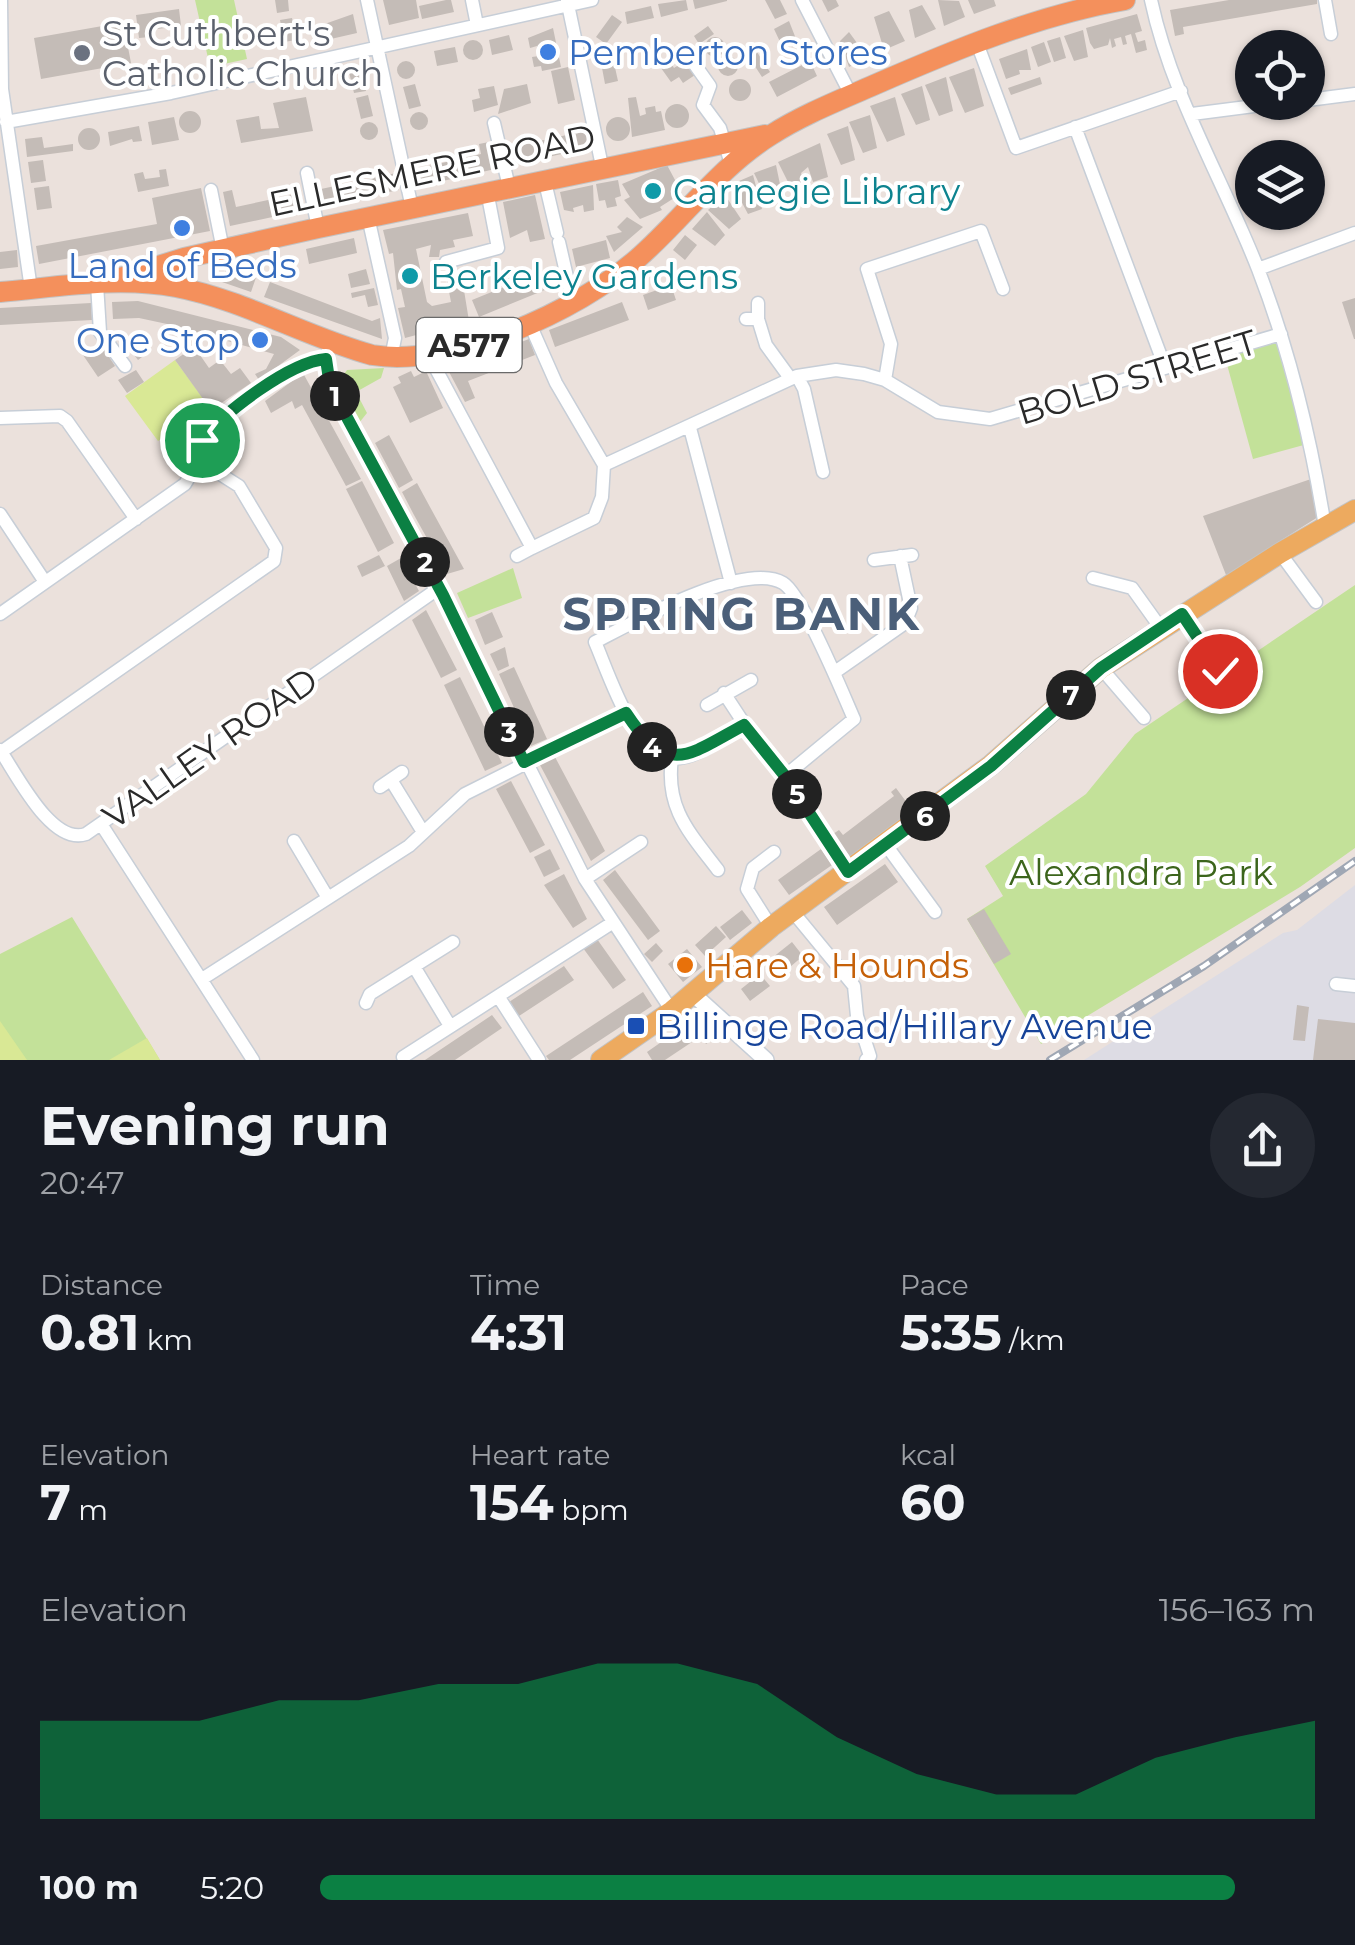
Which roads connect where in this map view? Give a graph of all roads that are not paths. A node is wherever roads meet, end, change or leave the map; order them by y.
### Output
1 (0, 0) edge
2 (367, 0) edge
3 (472, 0) edge
4 (592, 0) edge
5 (802, 0) edge
6 (1125, 0) edge
7 (1151, 0) edge
8 (1324, 0) edge
9 (568, 3) edge
10 (477, 26) junction
11 (1330, 34) dead end
12 (977, 43) junction
13 (378, 49) junction
14 (688, 55) dead end
15 (1, 89) edge
16 (1182, 91) junction
17 (1355, 94) edge
18 (851, 96) junction
19 (1325, 98) edge
20 (1235, 109) edge
21 (1192, 114) junction
22 (6, 122) junction
23 (494, 124) dead end
24 (1075, 126) junction
25 (772, 134) junction
26 (722, 142) junction
27 (688, 148) junction
28 (731, 164) junction
29 (602, 166) junction
30 (307, 174) dead end
31 (544, 178) junction
32 (509, 186) junction
33 (706, 186) junction
34 (211, 190) dead end
35 (488, 191) junction
36 (412, 208) junction
37 (368, 217) junction
38 (318, 228) junction
39 (1355, 233) edge
40 (224, 250) junction
41 (184, 258) junction
42 (446, 262) dead end
43 (1258, 269) junction
44 (103, 283) junction
45 (1003, 289) dead end
46 (31, 290) junction
47 (192, 290) junction
48 (0, 292) edge
49 (573, 302) junction
50 (758, 302) dead end
51 (529, 322) junction
52 (1281, 334) junction
53 (328, 350) junction
54 (429, 356) junction
55 (391, 358) junction
56 (125, 366) dead end
57 (1165, 366) junction
58 (793, 377) junction
59 (884, 380) junction
60 (0, 418) edge
61 (690, 428) junction
62 (198, 460) junction
63 (604, 465) junction
64 (823, 472) dead end
65 (1355, 510) edge
66 (0, 514) edge
67 (136, 519) junction
68 (1325, 527) junction
69 (532, 548) junction
70 (1280, 553) junction
71 (517, 556) dead end
72 (874, 560) dead end
73 (1094, 578) dead end
74 (45, 582) junction
75 (731, 584) junction
76 (439, 588) junction
77 (1316, 602) dead end
78 (0, 614) edge
79 (1182, 614) junction
80 (1160, 627) junction
81 (1101, 668) junction
82 (1220, 671) dead end
83 (834, 672) junction
84 (751, 680) dead end
85 (724, 693) junction
86 (707, 705) dead end
87 (626, 713) junction
88 (1144, 718) dead end
89 (744, 725) junction
90 (0, 751) edge
91 (672, 758) junction
92 (524, 762) junction
93 (785, 776) junction
94 (391, 780) dead end
95 (101, 824) junction
96 (422, 832) junction
97 (294, 841) dead end
98 (641, 842) dead end
99 (886, 845) junction
100 (774, 852) dead end
101 (718, 870) dead end
102 (848, 872) junction
103 (585, 879) junction
104 (328, 898) junction
105 (793, 912) junction
106 (935, 912) dead end
107 (612, 923) junction
108 (771, 927) junction
109 (453, 942) dead end
110 (415, 968) junction
111 (202, 979) junction
112 (1336, 984) dead end
113 (1355, 986) edge
114 (693, 994) junction
115 (366, 995) dead end
116 (498, 996) junction
117 (672, 1011) junction
118 (450, 1026) junction
119 (402, 1057) dead end
120 (871, 1059) edge
121 (253, 1060) edge
122 (539, 1060) edge
123 (601, 1060) edge
124 (766, 1060) edge

1 - 15 street
2 - 13 street
3 - 10 street
4 - 9 street
5 - 18 street
6 - 12 highway, A577
7 - 16 street
8 - 11 street
9 - 10 street
9 - 29 street
10 - 13 street
12 - 18 highway, A577
12 - 24 street
13 - 22 street
13 - 36 street
14 - 26 street
15 - 22 street
16 - 21 street
16 - 24 street
17 - 19 street
18 - 25 highway, A577
20 - 21 street
21 - 43 street
22 - 46 street
23 - 32 street
24 - 57 street
25 - 26 highway, ELLESMERE ROAD / A577
25 - 28 highway, A577
26 - 27 highway, ELLESMERE ROAD / A577
26 - 28 street
27 - 29 highway, ELLESMERE ROAD / A577
27 - 33 highway
28 - 33 highway, A577
29 - 31 highway, ELLESMERE ROAD / A577
30 - 38 street
31 - 32 highway, ELLESMERE ROAD / A577
31 - 49 street
32 - 35 highway, ELLESMERE ROAD / A577
33 - 49 highway, A577
34 - 40 street
35 - 36 highway, ELLESMERE ROAD / A577
35 - 42 street
36 - 37 highway, ELLESMERE ROAD / A577
37 - 38 highway, ELLESMERE ROAD / A577
37 - 55 street
38 - 40 highway, ELLESMERE ROAD / A577
39 - 43 street
40 - 41 highway, ELLESMERE ROAD / A577
41 - 44 highway, ELLESMERE ROAD / A577
41 - 47 highway
43 - 52 street
44 - 46 highway, A577
44 - 47 highway, A577
44 - 56 street
45 - 59 street
46 - 48 highway, A577
47 - 53 highway, A577
49 - 51 highway, A577
50 - 58 street
51 - 54 highway, A577
51 - 63 street
52 - 57 street, BOLD STREET
52 - 68 street
53 - 55 highway, A577
53 - 62 street
53 - 76 street
54 - 55 highway, A577
54 - 69 street
57 - 59 street, BOLD STREET
58 - 59 street, BOLD STREET
58 - 61 street, BOLD STREET
58 - 64 street
60 - 67 street
61 - 63 street, BOLD STREET
61 - 75 street
62 - 67 street
62 - 90 street
63 - 69 street
65 - 68 main road
66 - 74 street
67 - 74 street
68 - 70 main road
69 - 71 street
70 - 77 street
70 - 79 main road
72 - 83 street
73 - 80 street
74 - 78 street
75 - 83 street
75 - 87 street
76 - 92 street
76 - 95 street, VALLEY ROAD
79 - 80 main road
79 - 82 street
80 - 81 main road
81 - 88 street
81 - 99 main road
83 - 93 street
84 - 85 street
85 - 86 street
85 - 89 street
87 - 91 street
87 - 92 street
89 - 91 street
89 - 93 street
90 - 95 street, VALLEY ROAD
91 - 101 street
92 - 96 street
92 - 103 street
93 - 102 street
94 - 96 street
95 - 111 street
96 - 104 street
97 - 104 street
98 - 103 street
99 - 102 main road
99 - 106 street
100 - 108 street
102 - 105 main road
103 - 107 street
104 - 111 street
105 - 108 main road
105 - 120 street
107 - 116 street
107 - 117 street
108 - 114 main road
109 - 110 street
110 - 115 street
110 - 118 street
111 - 121 street
112 - 113 street
114 - 117 main road
114 - 124 street
116 - 118 street
116 - 122 street
117 - 123 main road
118 - 119 street

